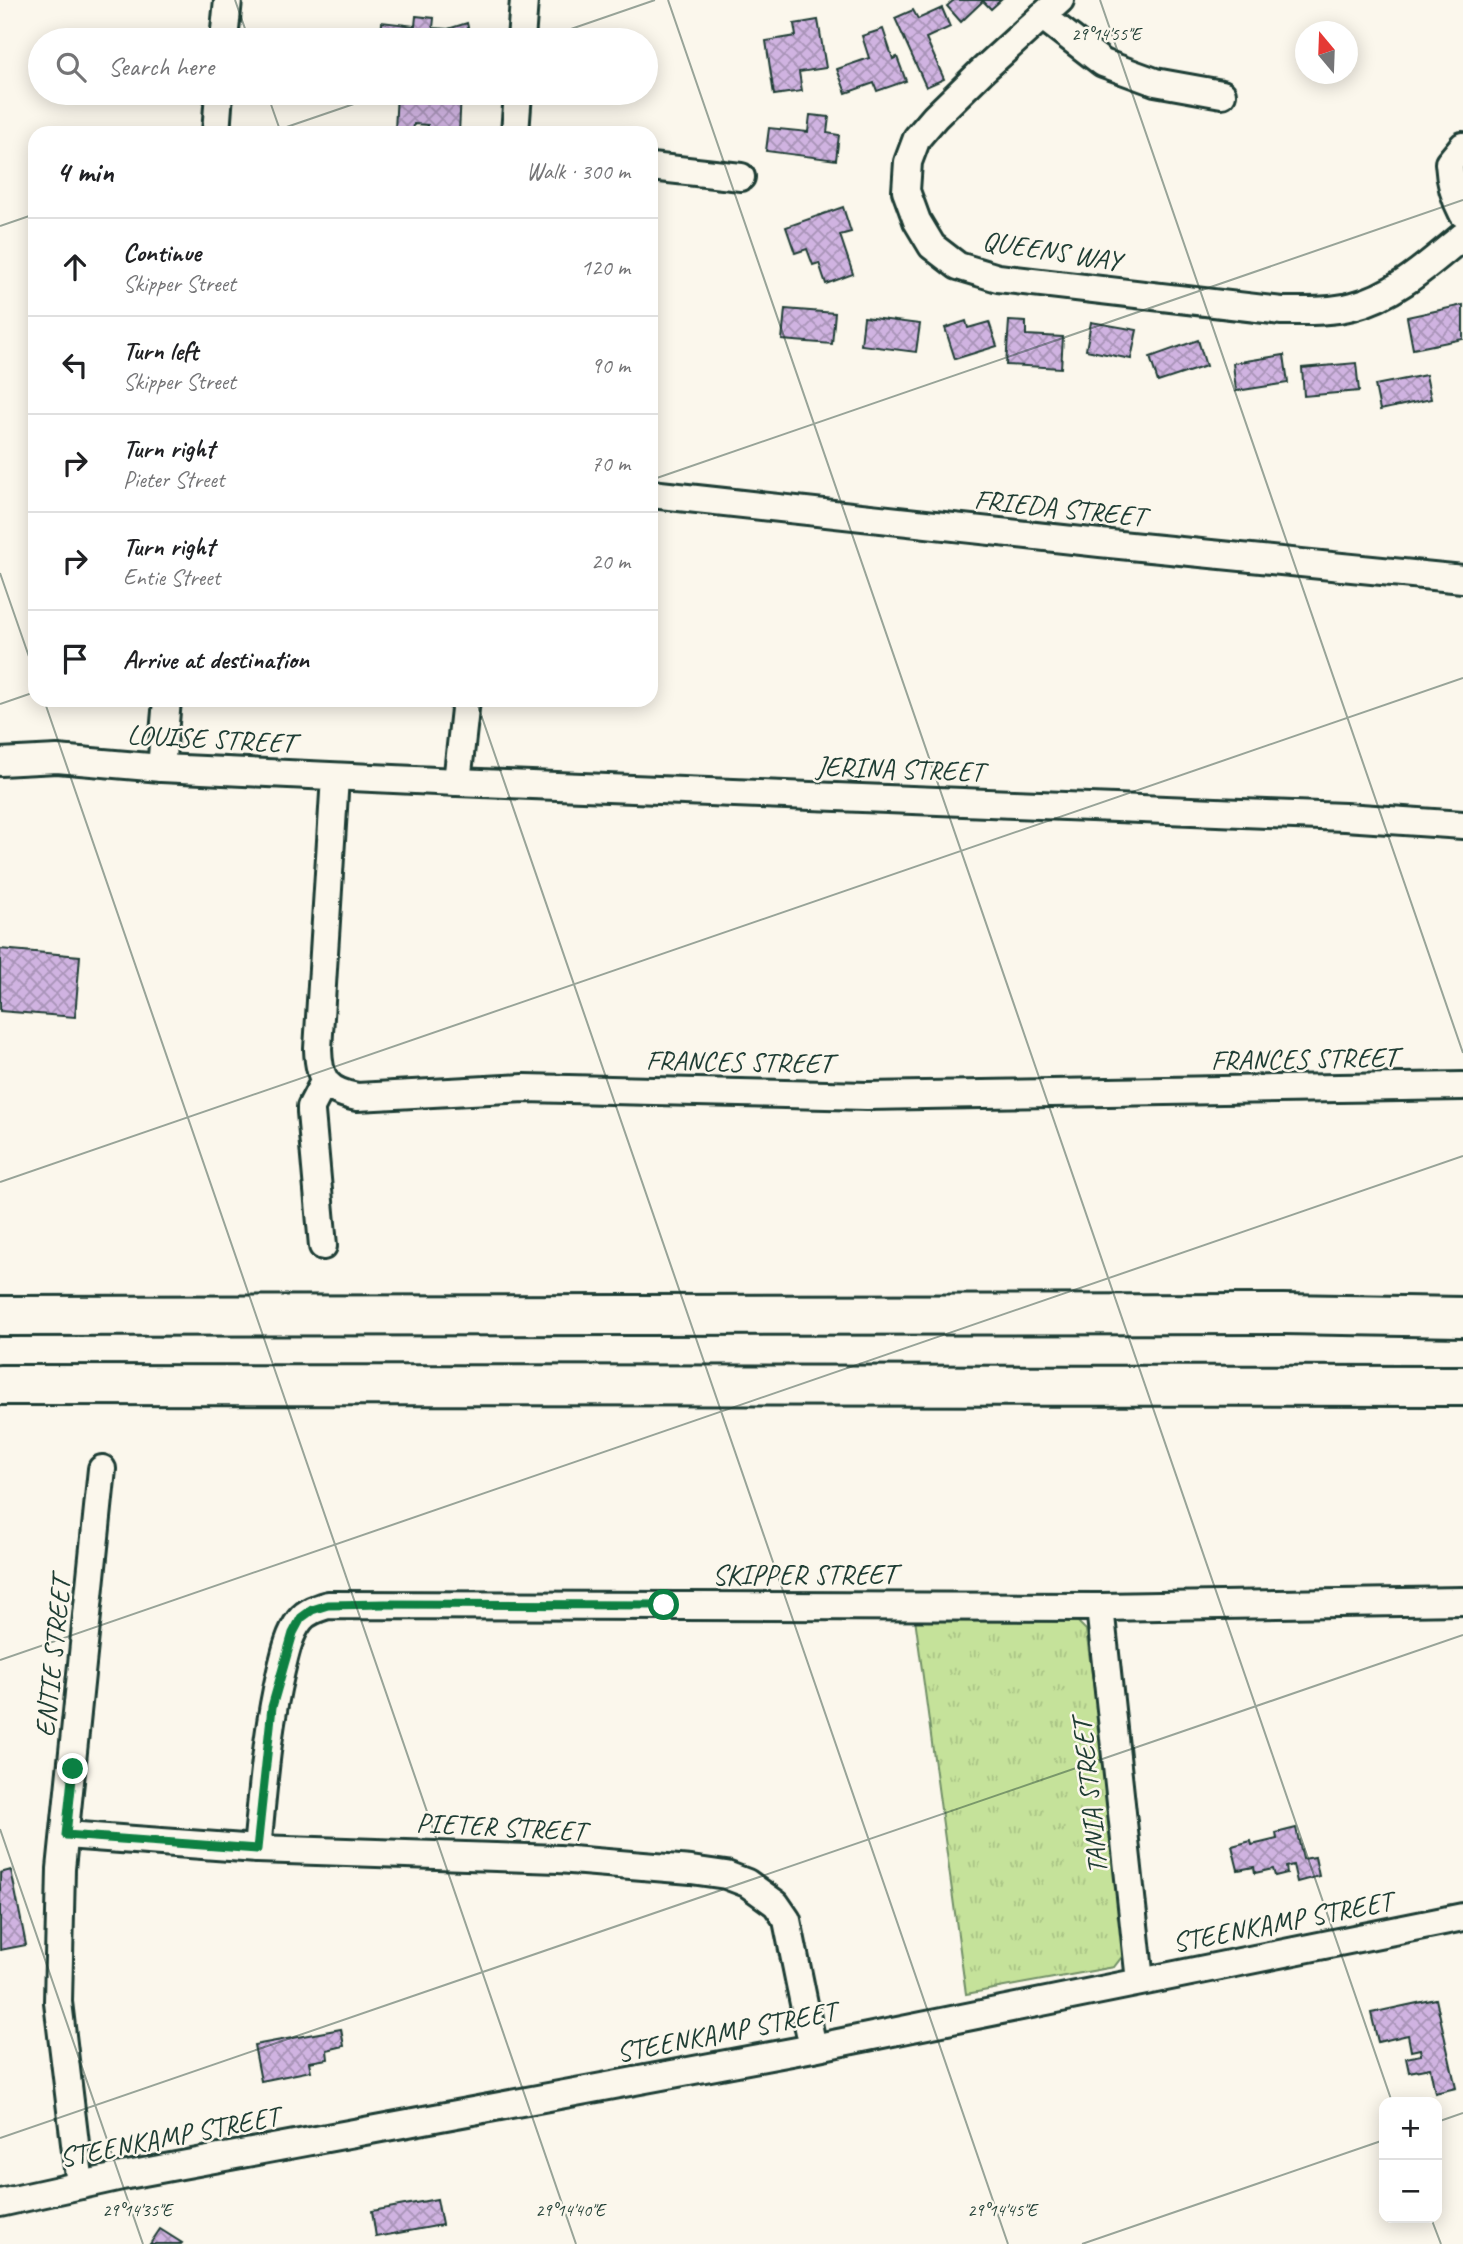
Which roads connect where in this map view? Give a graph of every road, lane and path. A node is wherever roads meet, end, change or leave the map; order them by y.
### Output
1 (228, 0) edge
2 (524, 0) edge
3 (1051, 8) edge
4 (225, 28) edge
5 (522, 28) edge
6 (1222, 94) dead end
7 (218, 105) edge
8 (517, 105) edge
9 (217, 126) edge
10 (516, 126) edge
11 (1463, 146) edge
12 (658, 168) edge
13 (741, 177) dead end
14 (1463, 214) edge
15 (1463, 236) edge
16 (658, 495) edge
17 (1463, 579) edge
18 (166, 707) edge
19 (465, 707) edge
20 (0, 762) edge
21 (161, 768) junction
22 (335, 777) junction
23 (457, 782) junction
24 (1463, 825) edge
25 (324, 1082) junction
26 (1463, 1086) edge
27 (323, 1246) dead end
28 (0, 1316) edge
29 (1463, 1317) edge
30 (0, 1385) edge
31 (1463, 1387) edge
32 (102, 1469) dead end
33 (1463, 1601) edge
34 (1100, 1607) junction
35 (66, 1835) junction
36 (257, 1849) junction
37 (1463, 1917) edge
38 (1140, 1981) junction
39 (813, 2048) junction
40 (80, 2185) junction
41 (0, 2203) edge

1 - 4 street
2 - 5 street
3 - 6 street
3 - 15 street, QUEENS WAY
7 - 9 street
8 - 10 street
11 - 14 street
12 - 13 street
16 - 17 street, FRIEDA STREET
18 - 21 street
19 - 23 street
20 - 21 street, LOUISE STREET
21 - 22 street, LOUISE STREET
22 - 23 street, JERINA STREET
22 - 25 street
23 - 24 street, JERINA STREET
25 - 26 street, FRANCES STREET
25 - 27 street
28 - 29 highway
30 - 31 highway
32 - 35 street, ENTIE STREET
33 - 34 street, SKIPPER STREET
34 - 36 street, SKIPPER STREET
34 - 38 street, TANIA STREET
35 - 36 street, PIETER STREET
35 - 40 street, ENTIE STREET
36 - 39 street, PIETER STREET
37 - 38 street, STEENKAMP STREET
38 - 39 street, STEENKAMP STREET
39 - 40 street, STEENKAMP STREET
40 - 41 street, STEENKAMP STREET

